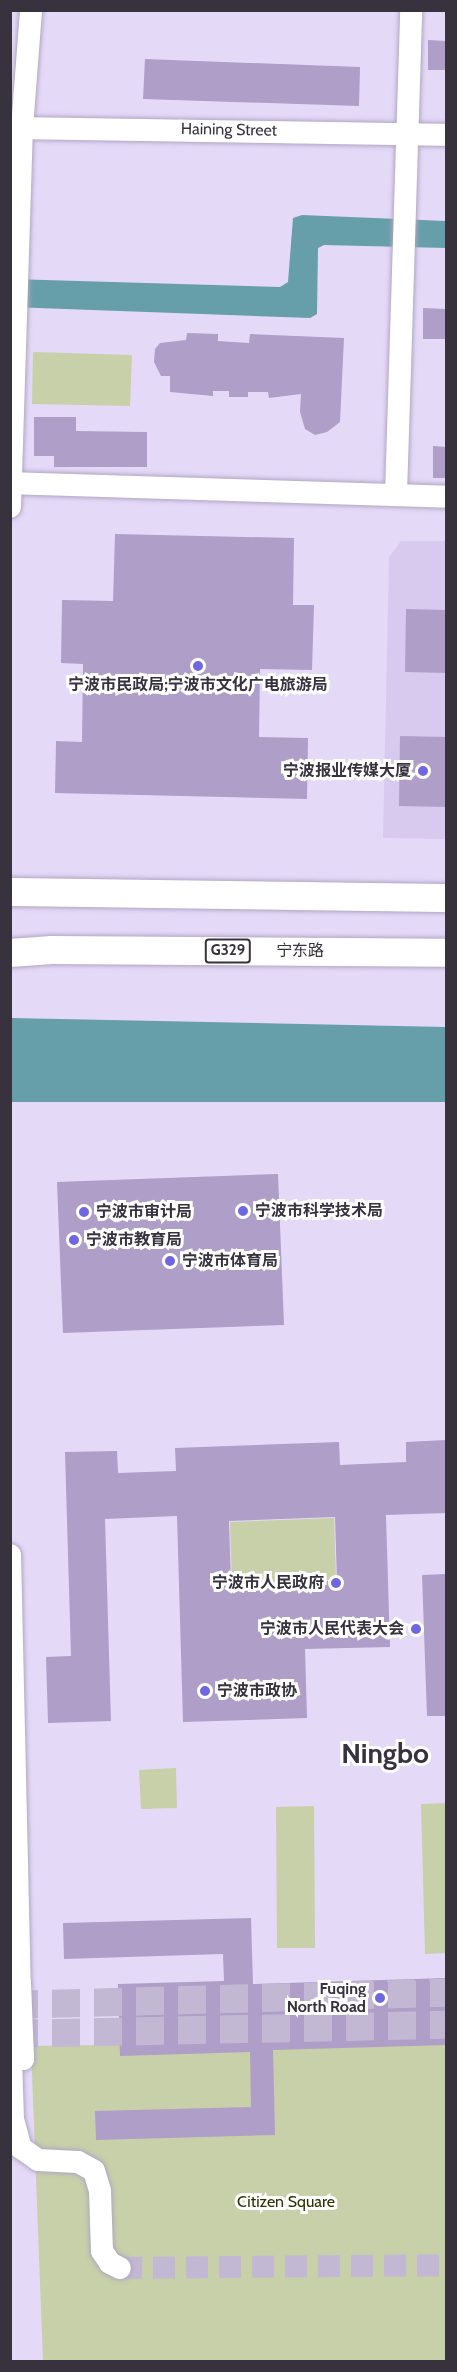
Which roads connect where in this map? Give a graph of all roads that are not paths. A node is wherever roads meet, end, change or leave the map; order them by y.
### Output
1 (31, 10) edge
2 (411, 10) edge
3 (16, 128) edge
4 (406, 132) junction
5 (447, 135) edge
6 (12, 483) edge
7 (396, 495) junction
8 (447, 497) edge
9 (10, 507) edge
10 (10, 892) edge
11 (447, 898) edge
12 (447, 952) edge
13 (10, 953) edge
14 (10, 1555) edge
15 (11, 1561) edge
16 (11, 1575) edge
17 (15, 1983) edge
18 (11, 2059) edge
19 (120, 2268) dead end

1 - 3 street
2 - 4 street
3 - 4 street, Haining Street
3 - 6 street
4 - 5 street, Haining Street
4 - 7 street
6 - 7 street
6 - 9 street
7 - 8 street
10 - 11 main road
12 - 13 main road, 宁东路 / G329
14 - 15 street
15 - 16 street
16 - 17 street
17 - 18 street
18 - 19 street

